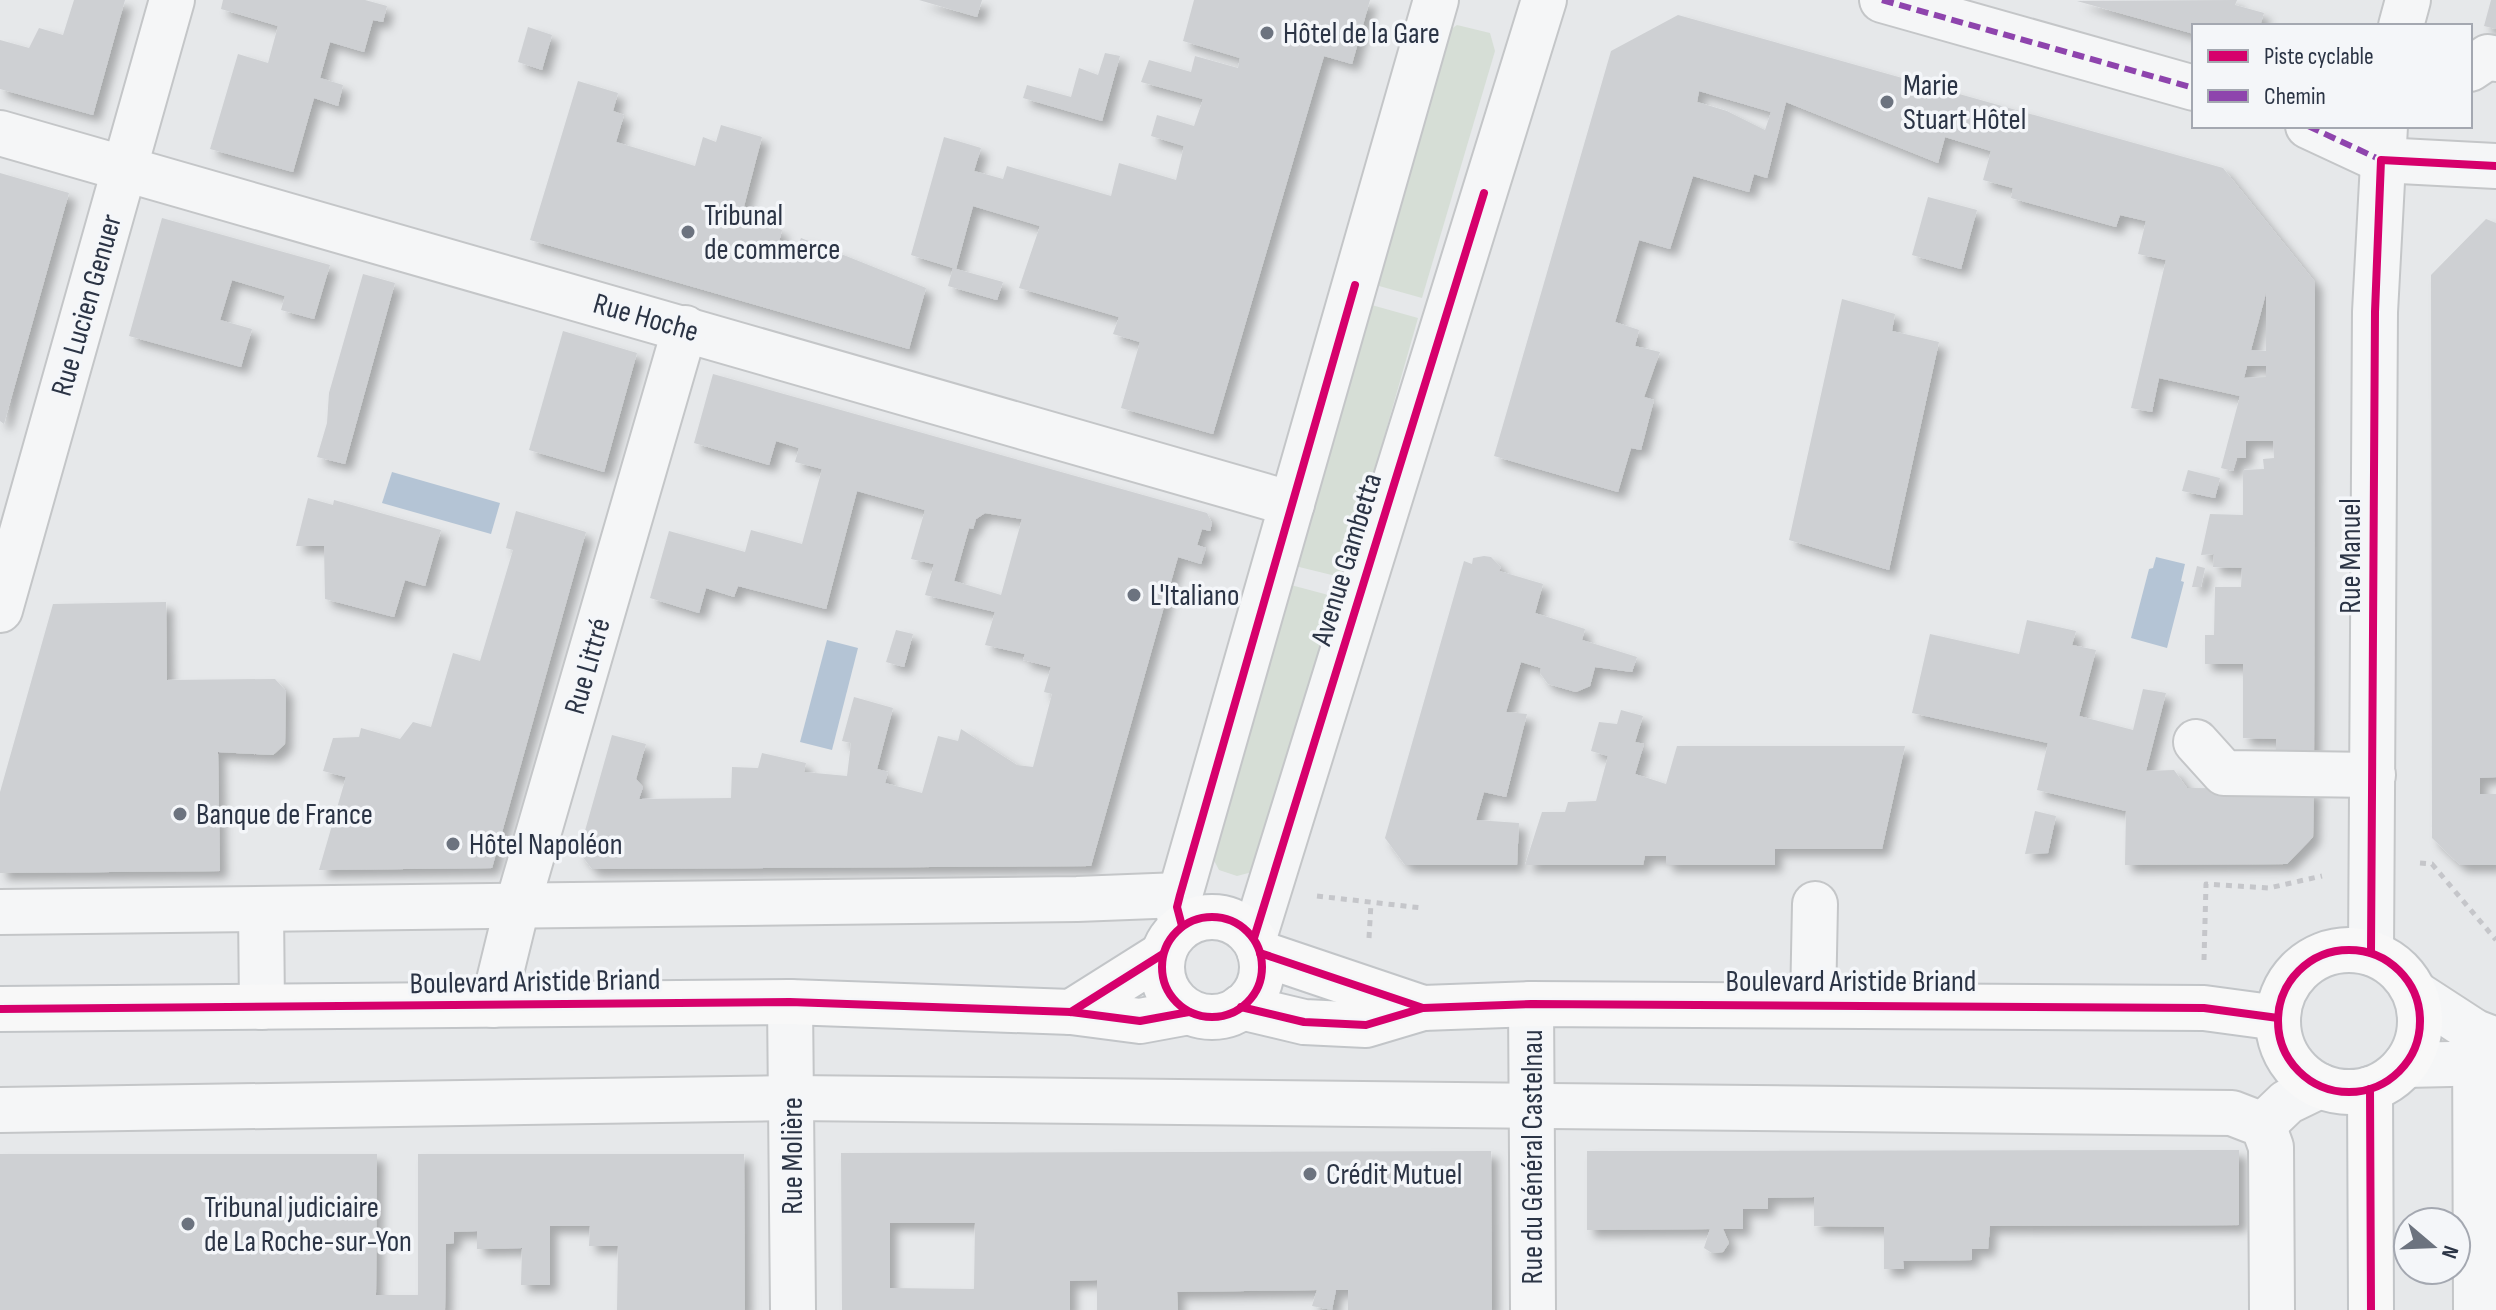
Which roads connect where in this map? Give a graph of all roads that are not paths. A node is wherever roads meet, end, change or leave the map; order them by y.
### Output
1 (172, 0) edge
2 (1436, 0) edge
3 (1544, 0) edge
4 (2408, 0) edge
5 (1890, 1) edge
6 (2402, 24) edge
7 (2496, 59) edge
8 (2472, 68) edge
9 (2192, 87) edge
10 (2317, 128) edge
11 (2408, 128) edge
12 (0, 133) edge
13 (2383, 143) edge
14 (2496, 166) edge
15 (125, 168) junction
16 (685, 328) junction
17 (1292, 504) junction
18 (2, 598) edge
19 (2196, 742) dead end
20 (2373, 775) junction
21 (1815, 904) dead end
22 (517, 907) junction
23 (261, 910) junction
24 (0, 912) edge
25 (1175, 925) junction
26 (1257, 945) junction
27 (2371, 953) junction
28 (2415, 993) junction
29 (790, 1002) junction
30 (1531, 1004) junction
31 (1813, 1004) junction
32 (493, 1005) junction
33 (262, 1007) junction
34 (1241, 1007) junction
35 (1423, 1008) junction
36 (0, 1009) edge
37 (1071, 1012) junction
38 (1189, 1012) junction
39 (2278, 1018) junction
40 (2485, 1049) edge
41 (2388, 1077) junction
42 (2320, 1086) junction
43 (791, 1098) junction
44 (1532, 1106) junction
45 (0, 1110) edge
46 (2263, 1125) junction
47 (793, 1310) edge
48 (1533, 1310) edge
49 (2272, 1310) edge
50 (2371, 1310) edge
51 (2476, 1310) edge

1 - 15 street, Rue Lucien Genuer
2 - 17 street
3 - 26 street, Avenue Gambetta
4 - 6 street
5 - 9 street
7 - 8 street
10 - 13 street
11 - 13 street
12 - 15 street, Rue Hoche
13 - 14 street
13 - 20 street, Rue Manuel
15 - 16 street, Rue Hoche
15 - 18 street, Rue Lucien Genuer
16 - 17 street, Rue Hoche
16 - 22 street, Rue Littré
17 - 25 street
19 - 20 street
20 - 27 street, Rue Manuel
21 - 31 street
22 - 23 street
22 - 25 street
22 - 32 street, Rue Littré
23 - 24 street
23 - 33 street
25 - 26 main road
25 - 37 main road
25 - 38 main road
26 - 34 main road
26 - 35 main road, Boulevard Aristide Briand
27 - 28 main road
27 - 39 main road
28 - 40 street
28 - 41 main road
29 - 32 main road, Boulevard Aristide Briand
29 - 37 main road, Boulevard Aristide Briand
29 - 43 street, Rue Molière
30 - 31 main road, Boulevard Aristide Briand
30 - 35 main road, Boulevard Aristide Briand
30 - 44 street, Rue du Général Castelnau
31 - 39 main road, Boulevard Aristide Briand
32 - 33 main road, Boulevard Aristide Briand
33 - 36 main road, Boulevard Aristide Briand
34 - 35 main road, Boulevard Aristide Briand
34 - 38 main road
37 - 38 main road, Boulevard Aristide Briand
39 - 42 main road
40 - 41 street
40 - 51 street
41 - 42 main road
41 - 50 main road
42 - 46 street
43 - 44 street
43 - 45 street
43 - 47 street, Rue Molière
44 - 46 street
44 - 48 street, Rue du Général Castelnau
46 - 49 street

